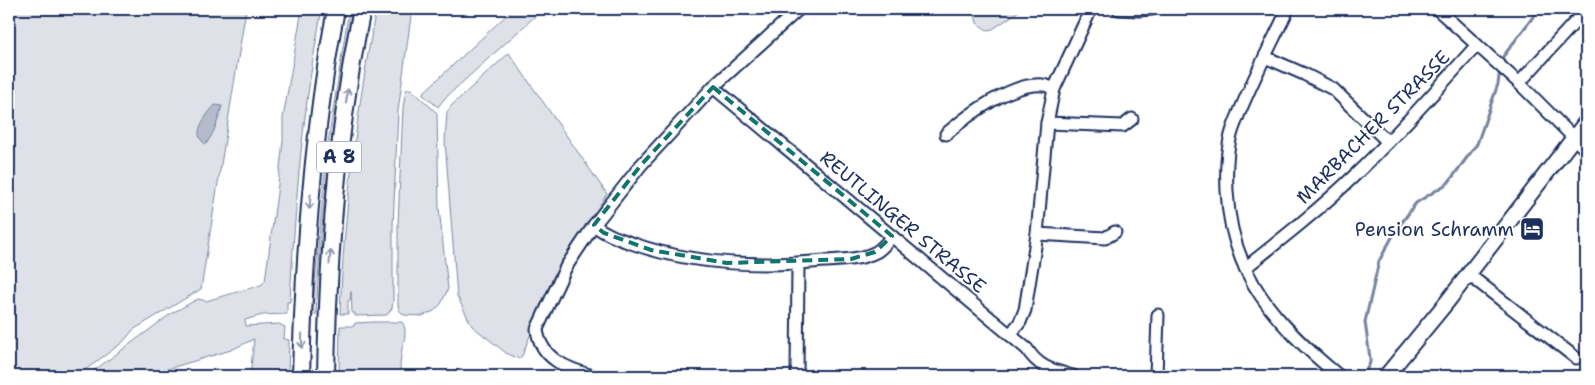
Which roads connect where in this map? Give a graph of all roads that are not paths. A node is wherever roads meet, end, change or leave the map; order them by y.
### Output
1 (336, 9) edge
2 (362, 9) edge
3 (799, 9) edge
4 (1091, 9) edge
5 (1118, 9) edge
6 (1152, 9) edge
7 (1288, 9) edge
8 (1438, 9) edge
9 (1586, 10) edge
10 (1477, 45) junction
11 (1265, 57) junction
12 (1519, 83) junction
13 (713, 87) junction
14 (1054, 89) junction
15 (1132, 119) dead end
16 (1586, 122) edge
17 (1047, 123) junction
18 (946, 134) dead end
19 (1574, 139) junction
20 (1388, 142) junction
21 (1586, 150) edge
22 (594, 225) junction
23 (1115, 232) dead end
24 (1037, 234) junction
25 (892, 236) junction
26 (798, 264) junction
27 (1245, 268) junction
28 (1468, 274) junction
29 (1158, 314) dead end
30 (1010, 335) junction
31 (1576, 358) dead end
32 (301, 376) edge
33 (326, 376) edge
34 (593, 376) edge
35 (797, 376) edge
36 (1072, 376) edge
37 (1156, 376) edge
38 (1339, 376) edge
39 (1386, 376) edge

1 -> 32 highway, A 8
33 -> 2 highway, A 8
3 - 13 street
4 - 14 street
5 - 6 street
7 - 11 street
8 - 10 street
9 - 12 street
10 - 12 street
10 - 20 street, MARBACHER STRASSE
11 - 20 street
11 - 27 street
12 - 19 street
13 - 22 street
13 - 25 street, REUTLINGER STRASSE
14 - 17 street
14 - 18 street
15 - 17 street
16 - 19 main road
17 - 24 street
19 - 21 street
19 - 28 main road
20 - 27 street, MARBACHER STRASSE
22 - 26 street
22 - 34 street
23 - 24 street
24 - 30 street
25 - 26 street
25 - 30 street, REUTLINGER STRASSE
26 - 35 street
27 - 38 street
28 - 31 street
28 - 39 main road
29 - 37 street
30 - 36 street, REUTLINGER STRASSE

